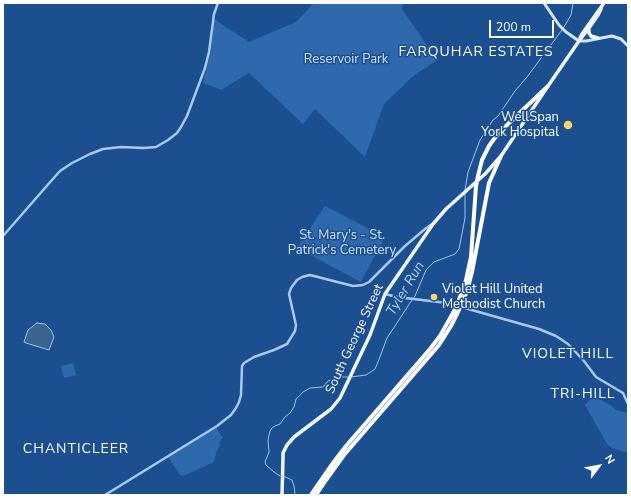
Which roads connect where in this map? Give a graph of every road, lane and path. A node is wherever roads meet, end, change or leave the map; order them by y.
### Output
1 (218, 3) edge
2 (544, 3) edge
3 (602, 5) edge
4 (589, 28) junction
5 (598, 38) junction
6 (579, 41) junction
7 (628, 46) edge
8 (548, 86) junction
9 (500, 156) junction
10 (433, 224) junction
11 (3, 236) edge
12 (385, 294) junction
13 (461, 300) junction
14 (455, 314) junction
15 (628, 404) edge
16 (105, 495) edge
17 (282, 495) edge
18 (311, 495) edge
19 (316, 495) edge

1 - 11 street
2 - 6 main road
3 - 4 main road, South George Street
3 - 6 main road, South George Street
4 - 5 main road
4 - 6 main road, South George Street
5 - 6 main road
5 - 7 main road
6 - 8 main road, South George Street
8 - 9 main road, South George Street
8 - 13 highway, bridge
9 - 10 main road, South George Street
9 - 13 highway
10 - 12 main road, South George Street
10 - 16 street
12 - 15 street
12 - 17 main road, South George Street
13 - 14 highway, bridge
14 - 18 highway
14 - 19 highway

